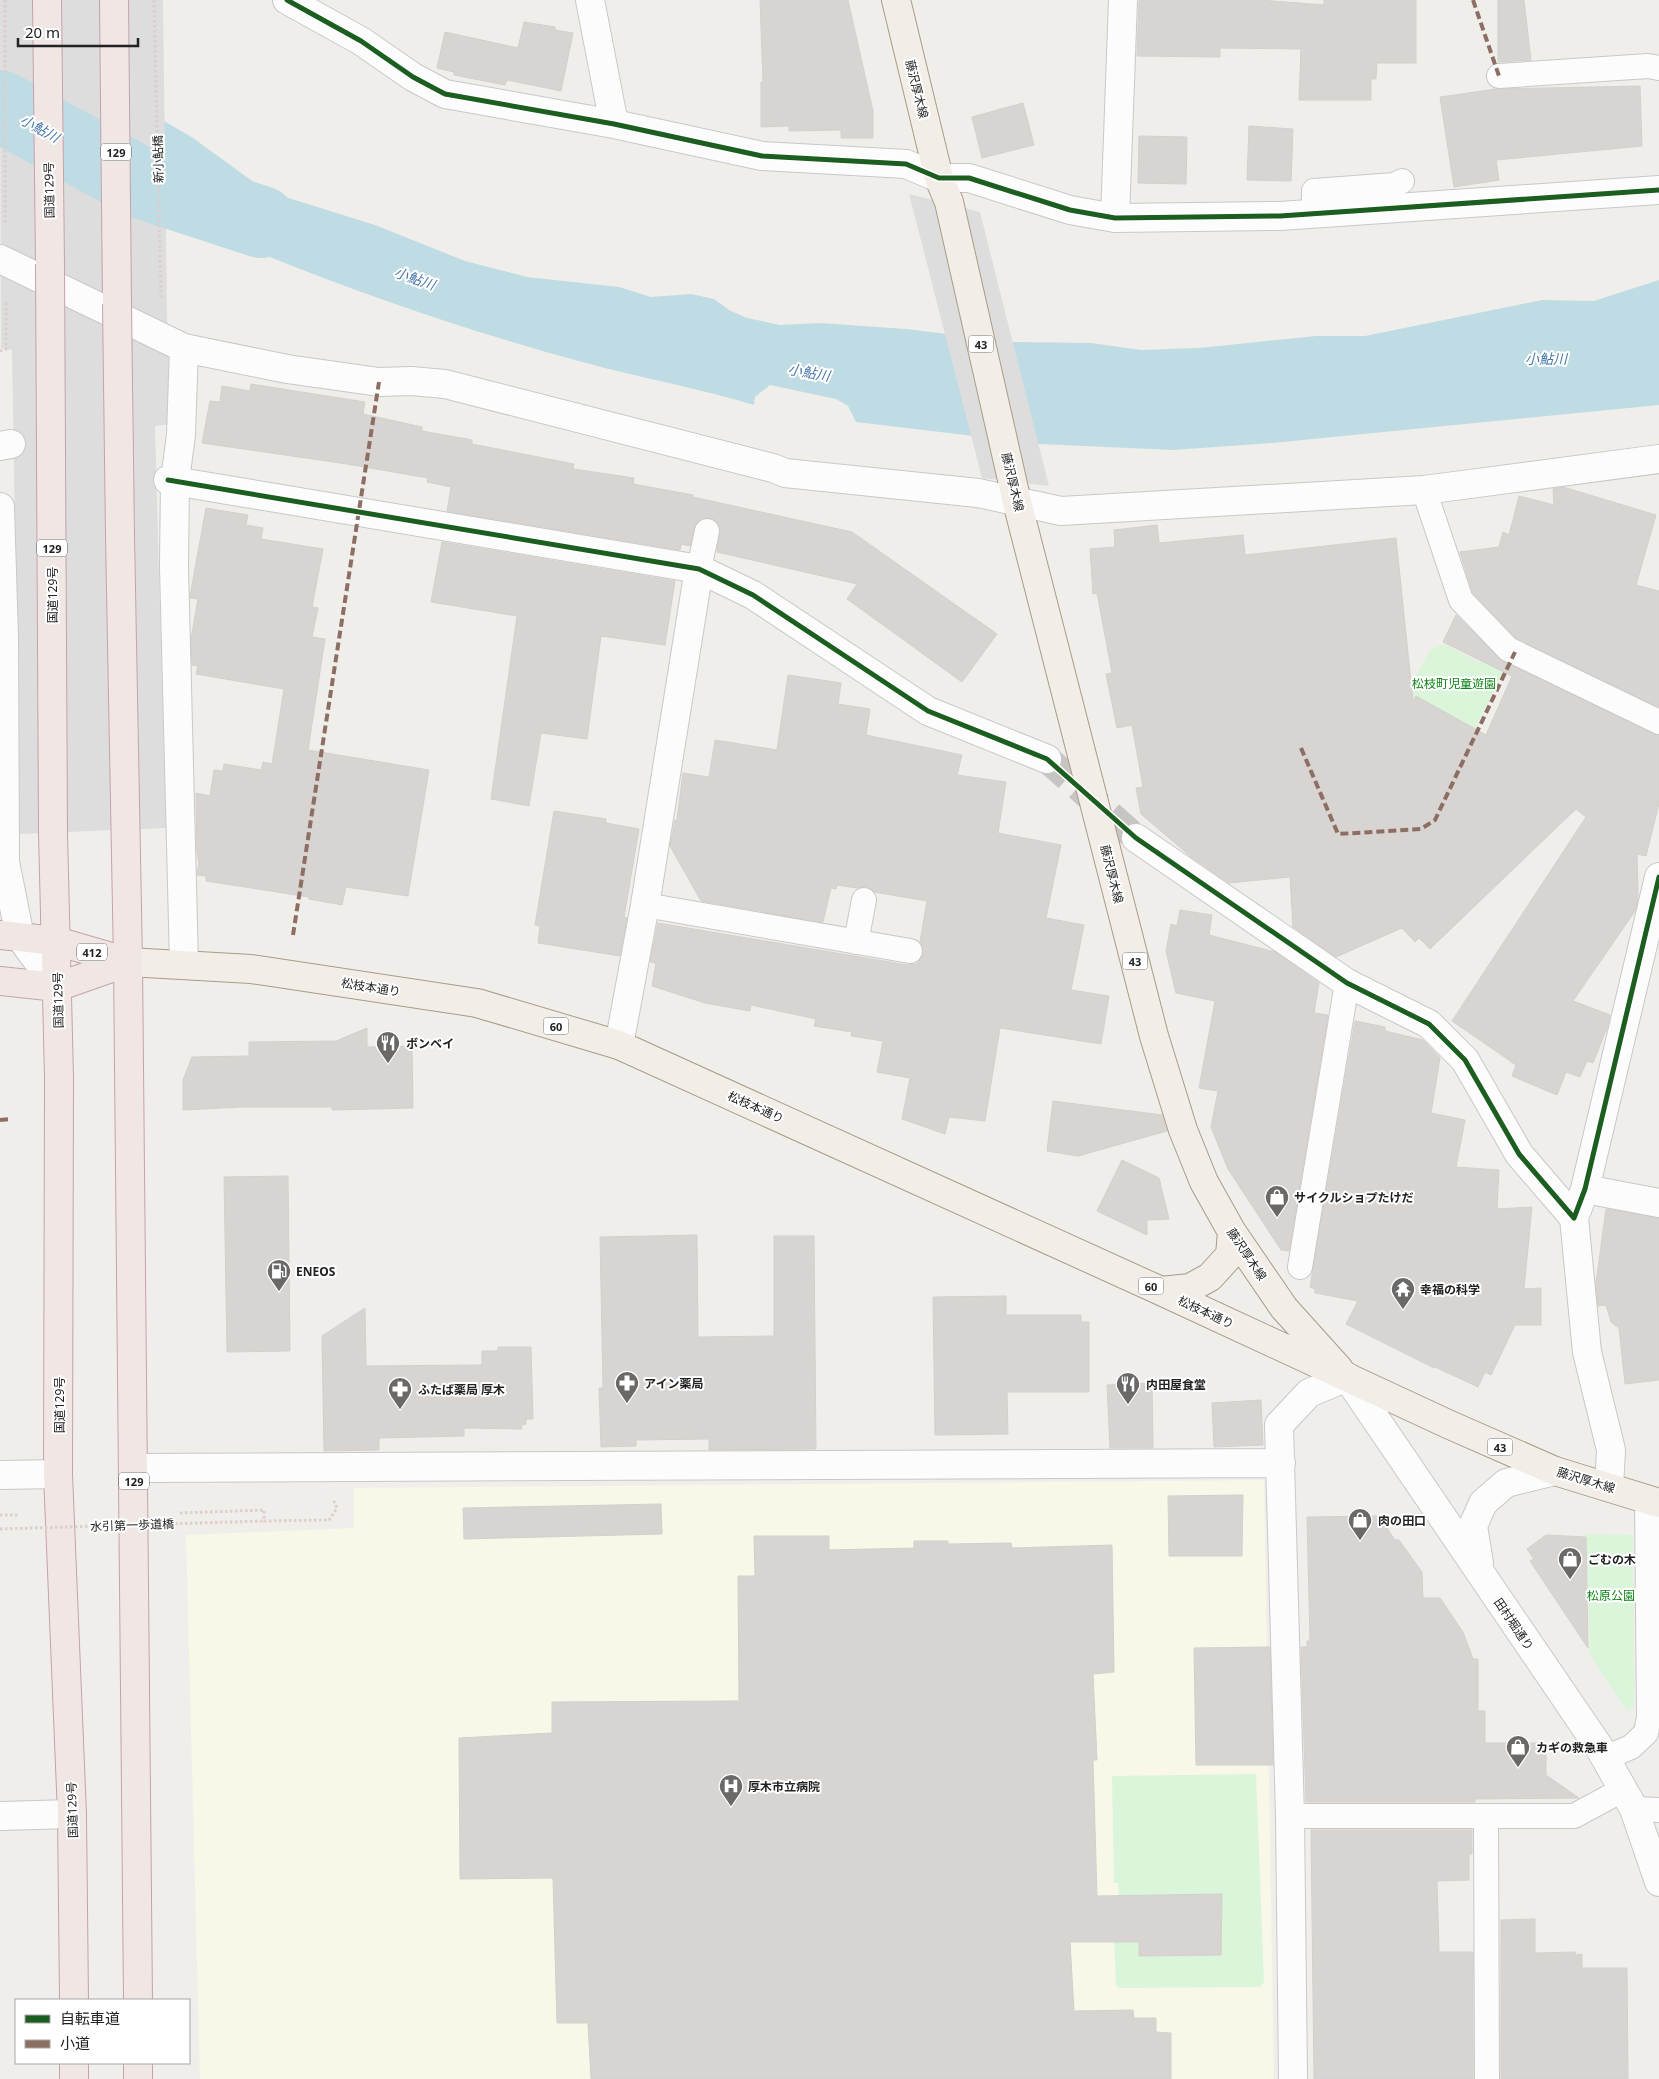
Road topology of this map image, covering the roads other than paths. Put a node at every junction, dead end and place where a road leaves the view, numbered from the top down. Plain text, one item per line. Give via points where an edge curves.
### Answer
1 (47, 0) edge
2 (114, 0) edge
3 (287, 0) edge
4 (590, 0) edge
5 (896, 0) edge
6 (1123, 0) edge
7 (1659, 68) edge
8 (1500, 76) dead end
9 (614, 124) junction
10 (1402, 181) dead end
11 (944, 190) junction
12 (1659, 190) edge
13 (1314, 214) junction
14 (1116, 218) junction
15 (0, 259) edge
16 (184, 348) junction
17 (1657, 461) edge
18 (172, 480) junction
19 (1424, 490) junction
20 (1016, 494) junction
21 (0, 507) edge
22 (707, 531) dead end
23 (699, 569) junction
24 (2, 636) edge
25 (1659, 722) edge
26 (1046, 759) tunnel mouth
27 (1136, 838) tunnel mouth
28 (1659, 877) edge
29 (864, 900) dead end
30 (645, 905) junction
31 (10, 936) edge
32 (56, 941) junction
33 (856, 942) junction
34 (910, 951) dead end
35 (128, 962) junction
36 (184, 964) junction
37 (0, 981) edge
38 (1347, 983) junction
39 (57, 987) junction
40 (618, 1045) junction
41 (1585, 1189) junction
42 (1659, 1203) edge
43 (1574, 1218) junction
44 (1232, 1232) junction
45 (1300, 1267) dead end
46 (1161, 1291) junction
47 (1347, 1377) junction
48 (1281, 1463) junction
49 (134, 1468) junction
50 (1555, 1471) junction
51 (58, 1474) junction
52 (0, 1475) edge
53 (1609, 1487) junction
54 (1653, 1501) edge
55 (1480, 1570) junction
56 (1605, 1758) junction
57 (1639, 1803) edge
58 (72, 1814) junction
59 (0, 1816) edge
60 (1290, 1816) junction
61 (1486, 1816) junction
62 (1659, 1882) edge
63 (74, 1999) edge
64 (138, 1999) edge
65 (74, 2064) edge
66 (138, 2064) edge
67 (74, 2079) edge
68 (138, 2079) edge
69 (1293, 2079) edge
70 (1487, 2079) edge

1 - 32 highway, 国道129号 / 129, bridge
2 - 35 highway, 129, bridge
3 - 9 street via 361,41 413,77 445,94
4 - 9 street
5 - 11 main road, 藤沢厚木線 / 43
6 - 14 street
7 - 8 lane via 1648,66
9 - 11 street via 762,156 906,164
10 - 13 lane via 1395,185 1314,191
11 - 14 street via 969,178 1070,210
11 - 20 main road, 藤沢厚木線 / 43
12 - 13 street
13 - 14 street
15 - 16 street
16 - 18 street via 181,435
16 - 20 street via 361,380 445,384 785,473
17 - 19 street
18 - 23 street
18 - 36 street
19 - 20 street via 1061,511
19 - 25 lane via 1461,600 1508,649
20 - 44 main road, 藤沢厚木線 / 43 via 1154,1036 1183,1130 1204,1182
21 - 24 street
22 - 23 lane
23 - 26 street via 753,595 928,711
23 - 30 street
24 - 31 street via 5,862
27 - 38 street
28 - 41 street
29 - 33 lane
30 - 33 lane
30 - 40 street
31 - 32 highway, 412
31 - 39 street
32 - 35 highway, 412
32 - 39 highway, 国道129号 / 129
33 - 34 lane
35 - 36 main road, 松枝本通り / 60
35 - 39 highway, 412
35 - 49 highway, 129
36 - 40 main road, 松枝本通り / 60 via 282,973 477,1003
37 - 39 highway, 412
38 - 43 street via 1429,1024 1465,1060 1519,1154
38 - 45 lane
39 - 51 highway, 国道129号 / 129
40 - 46 main road, 松枝本通り / 60
41 - 42 street
41 - 43 street
43 - 53 street via 1587,1352 1612,1450
44 - 46 main road via 1230,1255 1210,1277 1190,1288
44 - 47 main road, 藤沢厚木線 / 43 via 1284,1308
46 - 47 main road, 松枝本通り / 60
47 - 48 street via 1309,1393 1279,1425
47 - 50 main road, 藤沢厚木線 / 43
47 - 55 street, 田村堀通り
48 - 49 street
48 - 60 street
49 - 64 highway, 129
50 - 53 main road, 藤沢厚木線 / 43
50 - 55 street via 1506,1483 1483,1503 1473,1526
51 - 52 street
51 - 58 highway, 国道129号 / 129
53 - 54 main road, 藤沢厚木線 / 43
54 - 56 lane via 1646,1733 1631,1747
55 - 56 street, 田村堀通り
56 - 57 street, 田村堀通り
57 - 61 lane via 1574,1816
57 - 62 street, 田村堀通り
58 - 59 street
58 - 63 highway, 国道129号 / 129
60 - 61 lane
60 - 69 street
61 - 70 lane
65 - 67 highway
66 - 68 highway

